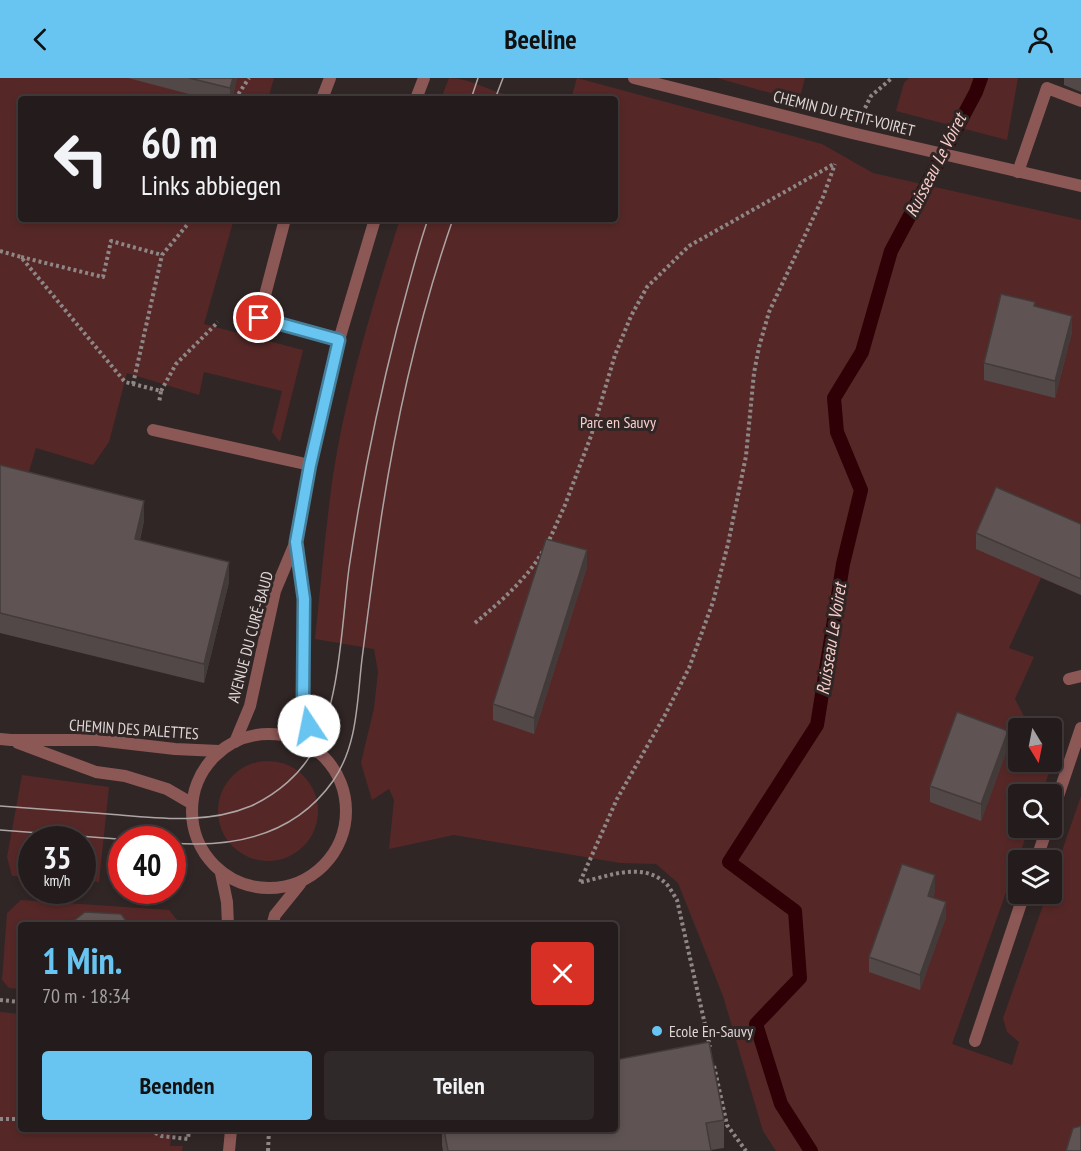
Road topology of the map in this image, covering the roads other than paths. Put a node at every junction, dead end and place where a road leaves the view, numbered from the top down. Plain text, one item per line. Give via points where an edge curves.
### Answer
1 (330, 78) edge
2 (424, 78) edge
3 (634, 78) edge
4 (323, 96) edge
5 (417, 96) edge
6 (1081, 100) edge
7 (1017, 172) junction
8 (1081, 186) edge
9 (284, 222) edge
10 (374, 222) edge
11 (339, 340) junction
12 (153, 430) road end
13 (310, 465) junction
14 (296, 542) junction
15 (1081, 728) edge
16 (6, 740) edge
17 (235, 741) junction
18 (314, 749) junction
19 (219, 751) junction
20 (1062, 784) edge
21 (191, 803) junction
22 (221, 873) junction
23 (300, 884) junction
24 (1021, 904) edge
25 (228, 922) edge
26 (273, 922) edge
27 (975, 1041) dead end
28 (231, 1132) edge
29 (229, 1151) edge

1 - 4 street
2 - 5 street
3 - 7 street, CHEMIN DU PETIT-VOIRET
6 - 7 street via 1047,88
7 - 8 street, CHEMIN DU PETIT-VOIRET
9 - 11 street via 259,318
10 - 11 street, AVENUE DU CURÉ-BAUD
11 - 13 street, AVENUE DU CURÉ-BAUD
12 - 13 street
13 - 14 street, AVENUE DU CURÉ-BAUD
14 - 17 street, AVENUE DU CURÉ-BAUD via 275,591 250,706
14 - 18 street, AVENUE DU CURÉ-BAUD via 304,599 303,703
15 - 20 street
16 - 19 street, CHEMIN DES PALETTES via 97,740
16 - 21 street, CHEMIN DES PALETTES via 96,772 167,789
17 - 18 street via 268,733 284,735
17 - 19 street
18 - 23 street via 337,775 345,801 344,826 339,846 329,862
19 - 21 street via 205,765
21 - 22 street via 193,830 201,850
22 - 23 street via 261,888
22 - 25 street
23 - 26 street
24 - 27 street
28 - 29 street

